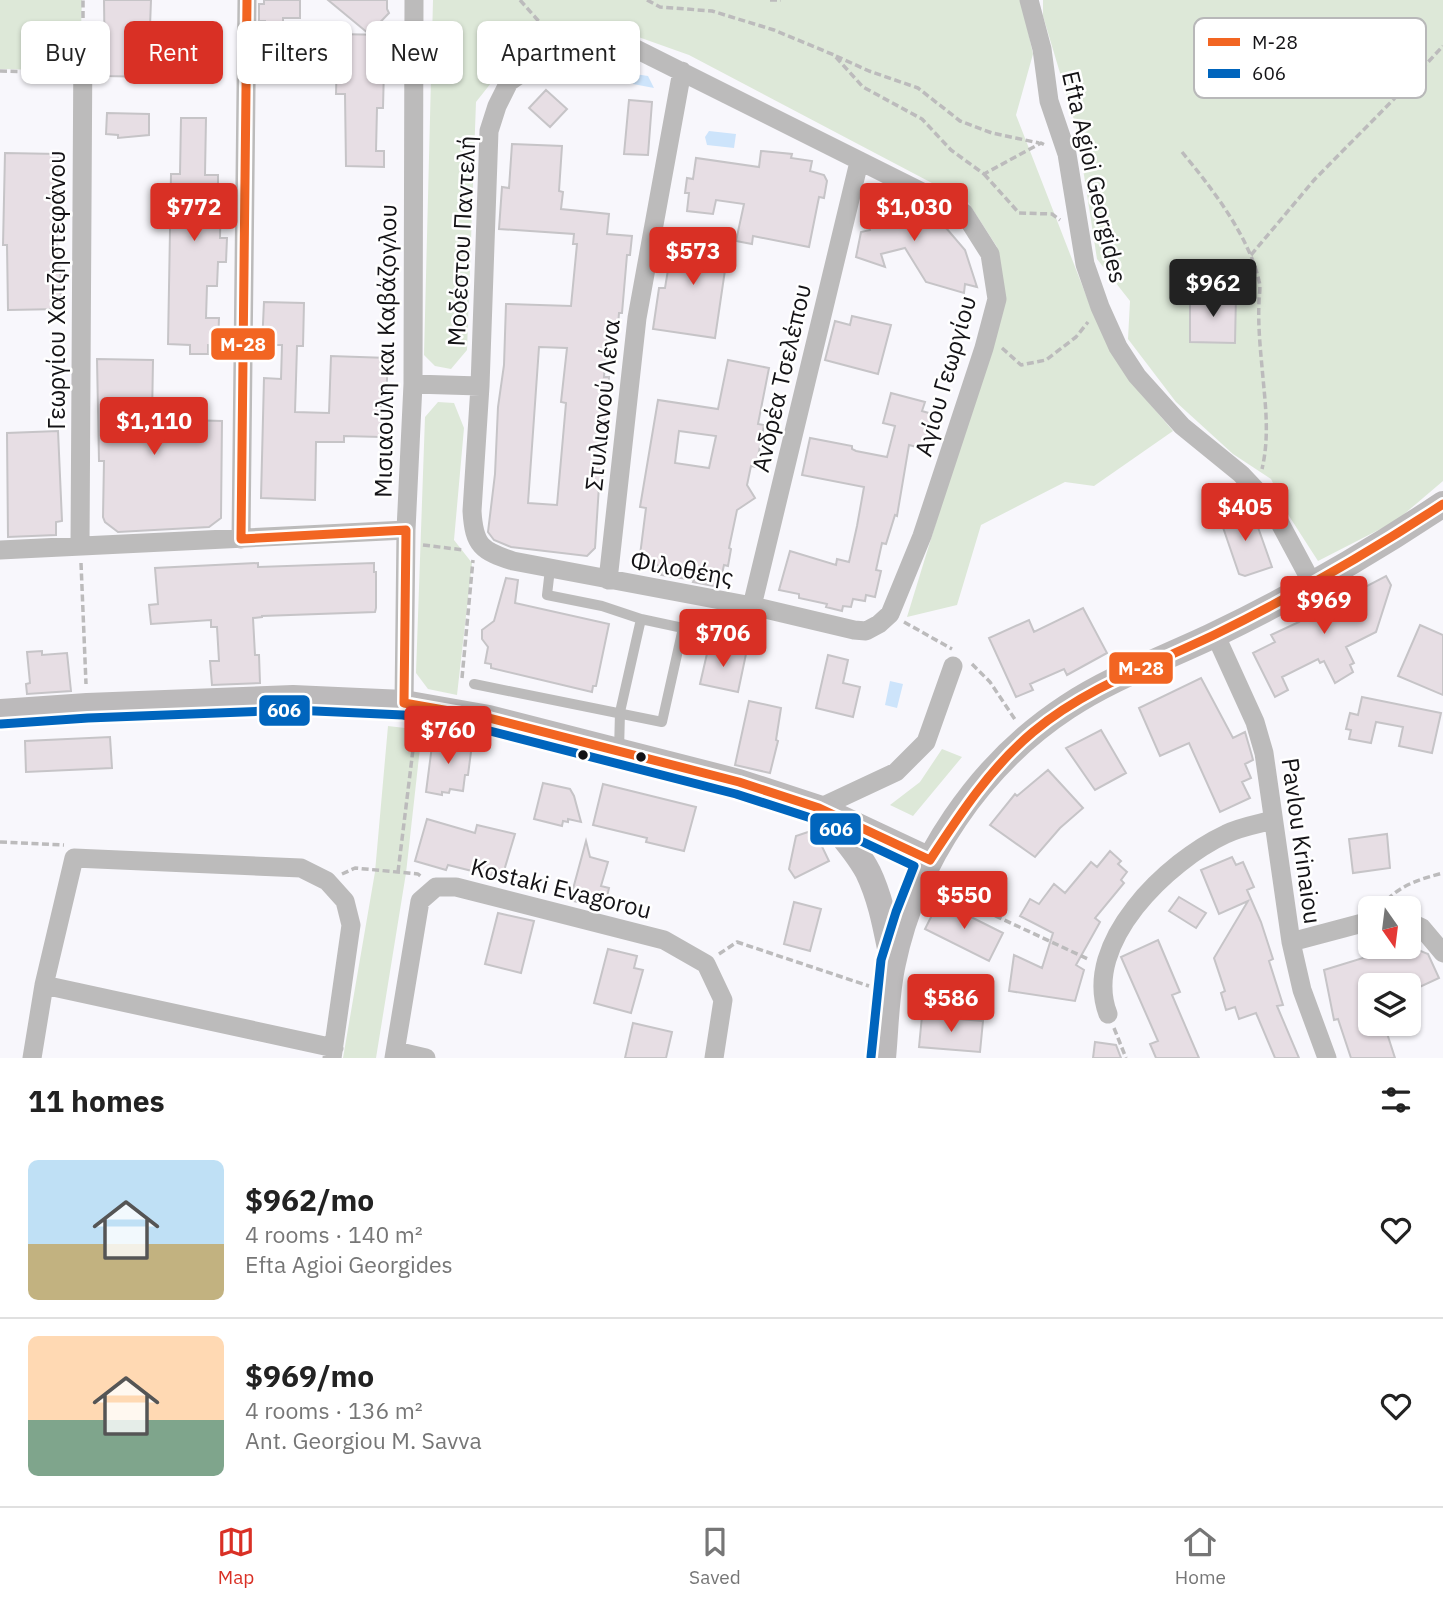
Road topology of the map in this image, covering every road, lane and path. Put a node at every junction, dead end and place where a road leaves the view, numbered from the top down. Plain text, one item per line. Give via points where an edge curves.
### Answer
1 (247, 0) edge
2 (414, 0) edge
3 (520, 0) edge
4 (647, 0) edge
5 (770, 0) edge
6 (781, 0) edge
7 (1029, 0) edge
8 (539, 21) edge
9 (1443, 46) edge
10 (640, 51) edge
11 (834, 55) junction
12 (1426, 64) edge
13 (0, 71) edge
14 (682, 71) junction
15 (21, 72) edge
16 (83, 84) edge
17 (508, 84) edge
18 (1393, 98) edge
19 (1041, 143) junction
20 (1182, 152) dead end
21 (1067, 154) junction
22 (859, 162) junction
23 (984, 174) junction
24 (1080, 235) junction
25 (1251, 255) junction
26 (1100, 307) junction
27 (998, 345) dead end
28 (412, 384) junction
29 (480, 386) junction
30 (1257, 491) junction
31 (1443, 504) edge
32 (473, 531) joint
33 (406, 536) junction
34 (241, 539) junction
35 (80, 547) junction
36 (0, 550) edge
37 (550, 569) junction
38 (608, 580) junction
39 (1312, 583) junction
40 (752, 606) junction
41 (890, 614) joint
42 (641, 619) junction
43 (1215, 635) junction
44 (953, 666) dead end
45 (474, 684) dead end
46 (411, 704) junction
47 (87, 706) junction
48 (0, 712) edge
49 (459, 712) junction
50 (620, 712) junction
51 (619, 751) junction
52 (819, 808) junction
53 (1273, 820) junction
54 (0, 842) edge
55 (74, 858) junction
56 (925, 870) junction
57 (398, 872) junction
58 (1443, 873) edge
59 (327, 881) junction
60 (436, 887) junction
61 (1391, 896) edge
62 (1358, 924) edge
63 (1421, 928) edge
64 (1291, 942) junction
65 (1443, 953) edge
66 (893, 962) junction
67 (706, 964) junction
68 (1104, 966) junction
69 (44, 985) junction
70 (888, 992) junction
71 (1108, 1014) joint
72 (333, 1053) edge
73 (395, 1055) edge
74 (32, 1058) edge
75 (426, 1058) edge
76 (714, 1058) edge
77 (883, 1058) edge
78 (1126, 1058) edge
79 (1327, 1058) edge

1 - 34 street
2 - 28 street, Μισιαούλη και Καβάζογλου
3 - 8 path
4 - 11 path via 660,7 724,15
5 - 6 path
7 - 21 street, Efta Agioi Georgides via 1049,101
9 - 12 path
10 - 14 street, Μοδέστου Παντελή
11 - 19 path via 918,88 960,121
11 - 23 path via 863,87 922,119 951,150
13 - 15 path
14 - 22 street, Αγίου Γεωργίου
14 - 38 street, Στυλιανού Λένα via 637,318
16 - 35 street, Γεωργίου Χατζηστεφάνου
17 - 29 street, Μοδέστου Παντελή via 489,131
18 - 25 path
19 - 21 path
19 - 23 path
20 - 25 path
21 - 24 street, Efta Agioi Georgides
22 - 40 street, Ανδρέα Τσελέπου
22 - 41 street, Αγίου Γεωργίου via 964,213 989,254 997,299 922,536
23 - 24 path via 1019,213 1052,214
24 - 26 street, Efta Agioi Georgides
25 - 30 path via 1260,284 1268,429
26 - 27 path via 1076,337 1046,360 1021,365
26 - 30 street, Efta Agioi Georgides via 1137,376 1182,426
28 - 29 street
28 - 33 street, Μισιαούλη και Καβάζογλου
29 - 32 street, Μοδέστου Παντελή
30 - 39 street, Efta Agioi Georgides via 1274,512
31 - 39 main road
32 - 37 street, Φιλοθέης via 488,552
33 - 34 street
33 - 46 street, Μισιαούλη και Καβάζογλου
33 - 49 path via 473,551
34 - 35 street
35 - 36 street
35 - 47 path
37 - 38 street, Φιλοθέης
37 - 42 lane via 547,595
38 - 40 street, Φιλοθέης
39 - 43 main road
40 - 41 street, Φιλοθέης via 866,631
42 - 50 lane
42 - 50 lane via 683,628 662,722
43 - 53 street, Pavlou Krinaiou via 1255,722
43 - 56 main road via 1114,680 1036,730 967,801
44 - 52 street via 926,742 896,772
45 - 50 lane
46 - 47 main road via 293,698
46 - 49 main road
46 - 57 path
47 - 48 main road
49 - 51 main road
50 - 51 lane
51 - 52 main road
52 - 56 main road
52 - 66 main road via 850,843 868,873
53 - 64 street, Pavlou Krinaiou
53 - 68 street via 1228,833 1163,877 1119,931
54 - 55 path via 63,844
55 - 59 street via 302,868
55 - 69 street
56 - 66 main road
56 - 68 path
57 - 59 path via 355,868
57 - 60 path via 418,874
58 - 61 path via 1417,880
59 - 72 street via 345,901 351,925
60 - 67 street, Kostaki Evagorou via 456,887 664,940
60 - 73 street, Kostaki Evagorou via 420,901
62 - 64 street
63 - 65 street
64 - 79 street, Pavlou Krinaiou via 1302,990
66 - 70 main road
67 - 70 path via 737,942
67 - 76 street via 723,1000
68 - 71 street via 1102,998
69 - 72 street
69 - 74 street
70 - 77 main road
71 - 78 path
73 - 75 street

